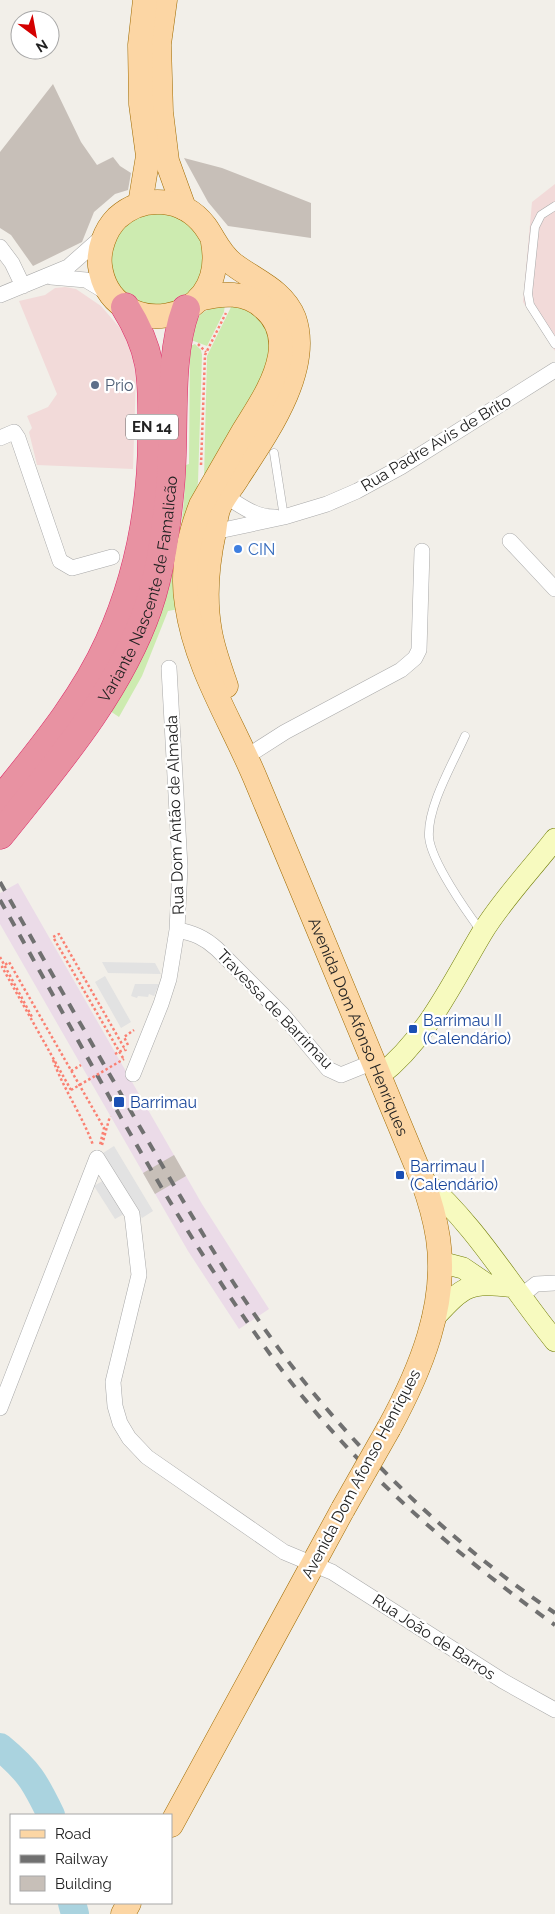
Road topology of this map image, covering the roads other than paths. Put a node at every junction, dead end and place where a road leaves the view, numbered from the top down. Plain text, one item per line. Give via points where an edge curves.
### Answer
1 (145, 0) edge
2 (165, 0) edge
3 (140, 204) junction
4 (555, 206) edge
5 (184, 208) junction
6 (106, 233) junction
7 (213, 242) junction
8 (0, 247) edge
9 (44, 277) junction
10 (22, 286) junction
11 (0, 296) edge
12 (119, 302) junction
13 (193, 304) junction
14 (555, 344) edge
15 (555, 370) edge
16 (7, 435) edge
17 (274, 453) dead end
18 (215, 503) junction
19 (284, 517) junction
20 (214, 532) junction
21 (510, 541) dead end
22 (422, 551) dead end
23 (112, 557) dead end
24 (555, 589) edge
25 (169, 668) dead end
26 (85, 706) junction
27 (466, 736) dead end
28 (243, 749) junction
29 (0, 801) edge
30 (0, 834) edge
31 (555, 839) edge
32 (178, 930) junction
33 (482, 933) junction
34 (131, 1067) road end
35 (376, 1069) junction
36 (422, 1179) junction
37 (438, 1237) junction
38 (482, 1243) junction
39 (440, 1262) junction
40 (555, 1282) edge
41 (485, 1283) junction
42 (517, 1291) junction
43 (432, 1320) junction
44 (555, 1341) edge
45 (0, 1408) edge
46 (314, 1562) junction
47 (555, 1710) edge
48 (172, 1823) edge

1 - 3 main road via 140,46 141,104 148,156
2 - 5 main road via 159,44 160,104 167,161
3 - 5 main road, Avenida Dom Afonso Henriques / EN 14 via 155,201
3 - 6 main road, Avenida Dom Afonso Henriques / EN 14 via 121,215
4 - 14 lane via 541,215 535,227 528,294 530,305
5 - 7 main road, Avenida Dom Afonso Henriques / EN 14 via 197,216
6 - 9 street via 68,267
6 - 12 main road, Avenida Dom Afonso Henriques / EN 14 via 100,266 104,282
7 - 13 main road, Avenida Dom Afonso Henriques / EN 14 via 214,272 208,286
7 - 18 main road, Avenida Dom Afonso Henriques via 232,263 267,285 283,300 293,317 299,340 295,373 288,391
8 - 10 street via 12,262
9 - 10 street
9 - 12 street via 86,280
10 - 11 street
12 - 13 main road, Avenida Dom Afonso Henriques via 149,316 174,314
12 - 26 highway, Variante Nascente de Famalicão / EN 14 via 142,336 149,360 152,403 150,501 126,600
13 - 18 main road, Avenida Dom Afonso Henriques via 224,294 246,296 268,311 277,324 281,342 280,357 269,388
13 - 26 highway, Variante Nascente de Famalicão / EN 14 via 176,343 171,478 161,554 148,608 125,660
15 - 19 street, Rua Padre Avis de Brito via 379,480 334,501
16 - 23 street via 18,438 60,561 72,568
17 - 19 lane
18 - 19 street, Rua Padre Avis de Brito via 263,517
18 - 20 main road, Avenida Dom Afonso Henriques
18 - 28 main road, Avenida Dom Afonso Henriques via 188,548 186,603 198,656
19 - 20 street, Rua Padre Avis de Brito
20 - 28 main road, Avenida Dom Afonso Henriques via 207,578 210,632
21 - 24 street
22 - 28 street via 420,640 415,658 401,670 286,732
25 - 32 street, Rua Dom Antão de Almada via 180,867
26 - 29 highway, Variante Nascente de Famalicão / EN 14
26 - 30 highway, Variante Nascente de Famalicão / EN 14
27 - 33 lane via 438,798 429,835 432,851
28 - 35 main road, Avenida Dom Afonso Henriques
31 - 33 main road
32 - 34 street, Rua Dom Antão de Almada via 164,996
32 - 35 street, Travessa de Barrimau via 200,936 218,949 283,1015 328,1069 341,1075
33 - 35 main road via 420,1034 394,1065
35 - 36 main road, Avenida Dom Afonso Henriques
36 - 37 main road, Avenida Dom Afonso Henriques
36 - 38 main road via 444,1197
37 - 38 main road via 457,1234
37 - 39 main road, Avenida Dom Afonso Henriques
38 - 42 main road
39 - 41 main road via 463,1268
39 - 43 main road, Avenida Dom Afonso Henriques via 440,1282
40 - 42 street
41 - 42 main road
41 - 43 main road via 469,1286 456,1295
42 - 44 main road
43 - 46 main road, Avenida Dom Afonso Henriques, bridge via 422,1358 408,1392
45 - 46 street, Rua João de Barros via 97,1158 132,1214 139,1275 113,1382 120,1423 147,1457 284,1552
46 - 47 street, Rua João de Barros
46 - 48 main road, Avenida Dom Afonso Henriques

